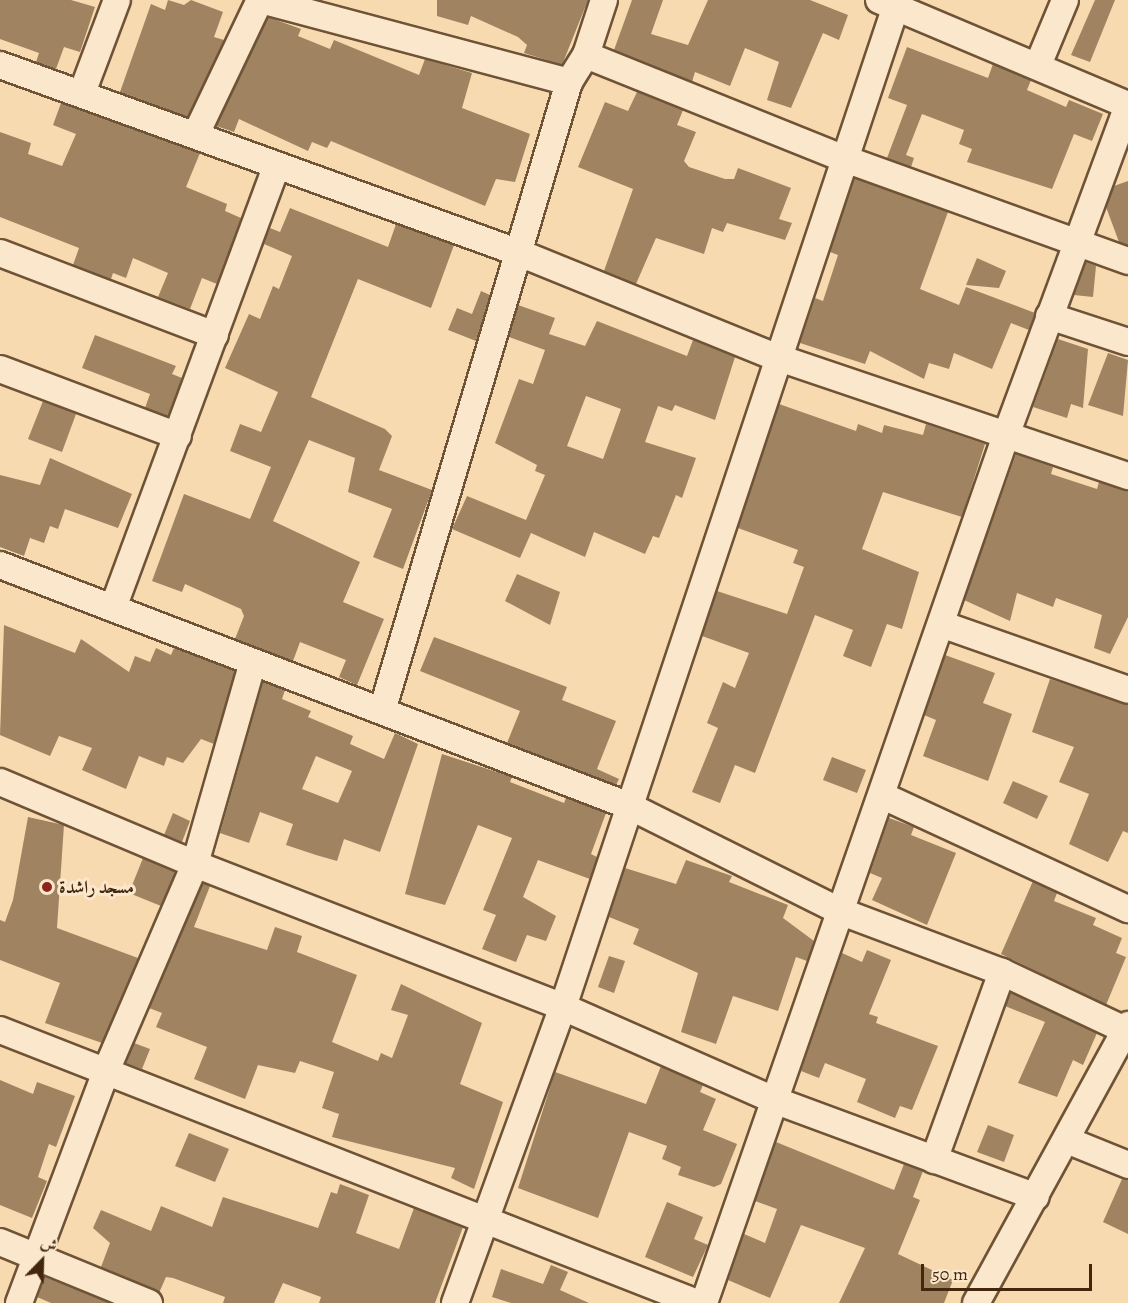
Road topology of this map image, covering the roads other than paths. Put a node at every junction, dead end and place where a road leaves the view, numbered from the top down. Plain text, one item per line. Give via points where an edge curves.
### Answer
1 (117, 0) edge
2 (260, 0) edge
3 (604, 0) edge
4 (1065, 0) edge
5 (887, 3) edge
6 (586, 55) junction
7 (0, 65) edge
8 (1038, 65) junction
9 (569, 82) junction
10 (82, 93) junction
11 (1128, 105) edge
12 (196, 134) junction
13 (842, 158) junction
14 (277, 165) junction
15 (1077, 243) junction
16 (517, 252) junction
17 (0, 253) edge
18 (1128, 261) edge
19 (1049, 316) junction
20 (215, 335) junction
21 (1128, 342) edge
22 (776, 357) junction
23 (0, 369) edge
24 (178, 436) junction
25 (1005, 438) junction
26 (1128, 476) edge
27 (0, 565) edge
28 (113, 609) junction
29 (940, 624) junction
30 (253, 662) junction
31 (1128, 690) edge
32 (382, 711) junction
33 (0, 782) edge
34 (883, 796) junction
35 (627, 805) junction
36 (195, 864) junction
37 (1128, 909) edge
38 (842, 912) junction
39 (1002, 972) junction
40 (562, 1007) junction
41 (1127, 1027) edge
42 (0, 1030) edge
43 (106, 1071) junction
44 (774, 1101) junction
45 (1069, 1141) junction
46 (934, 1160) junction
47 (1128, 1165) edge
48 (1036, 1197) junction
49 (483, 1220) junction
50 (0, 1242) edge
51 (37, 1257) junction
52 (20, 1303) edge
53 (149, 1303) edge
54 (455, 1303) edge
55 (697, 1303) edge
56 (704, 1303) edge
57 (976, 1303) edge

1 - 10 street
2 - 9 street
2 - 12 street
3 - 6 street
4 - 8 street
5 - 8 street
5 - 13 street
6 - 9 street
6 - 13 street
7 - 10 street
8 - 11 street
9 - 16 street
10 - 12 street
11 - 15 street
12 - 14 street
13 - 15 street
13 - 22 street
14 - 16 street
14 - 20 street
15 - 18 street
15 - 19 street
16 - 22 street
16 - 32 street
17 - 20 street
19 - 21 street
19 - 25 street
20 - 24 street
22 - 25 street
22 - 35 street
23 - 24 street
24 - 28 street
25 - 26 street
25 - 29 street
27 - 28 street
28 - 30 street
29 - 31 street
29 - 34 street
30 - 32 street
30 - 36 street
32 - 35 street
33 - 36 street
34 - 37 street
34 - 38 street
35 - 38 street
35 - 40 street
36 - 40 street
36 - 43 street
38 - 39 street
38 - 44 street
39 - 41 street
39 - 46 street
40 - 44 street
40 - 49 street
41 - 45 street
42 - 43 street
43 - 49 street
43 - 51 street
44 - 46 street
44 - 56 street
45 - 47 street
45 - 48 street
46 - 48 street
48 - 57 street
49 - 54 street
49 - 55 street
50 - 51 street
51 - 52 street
51 - 53 street

